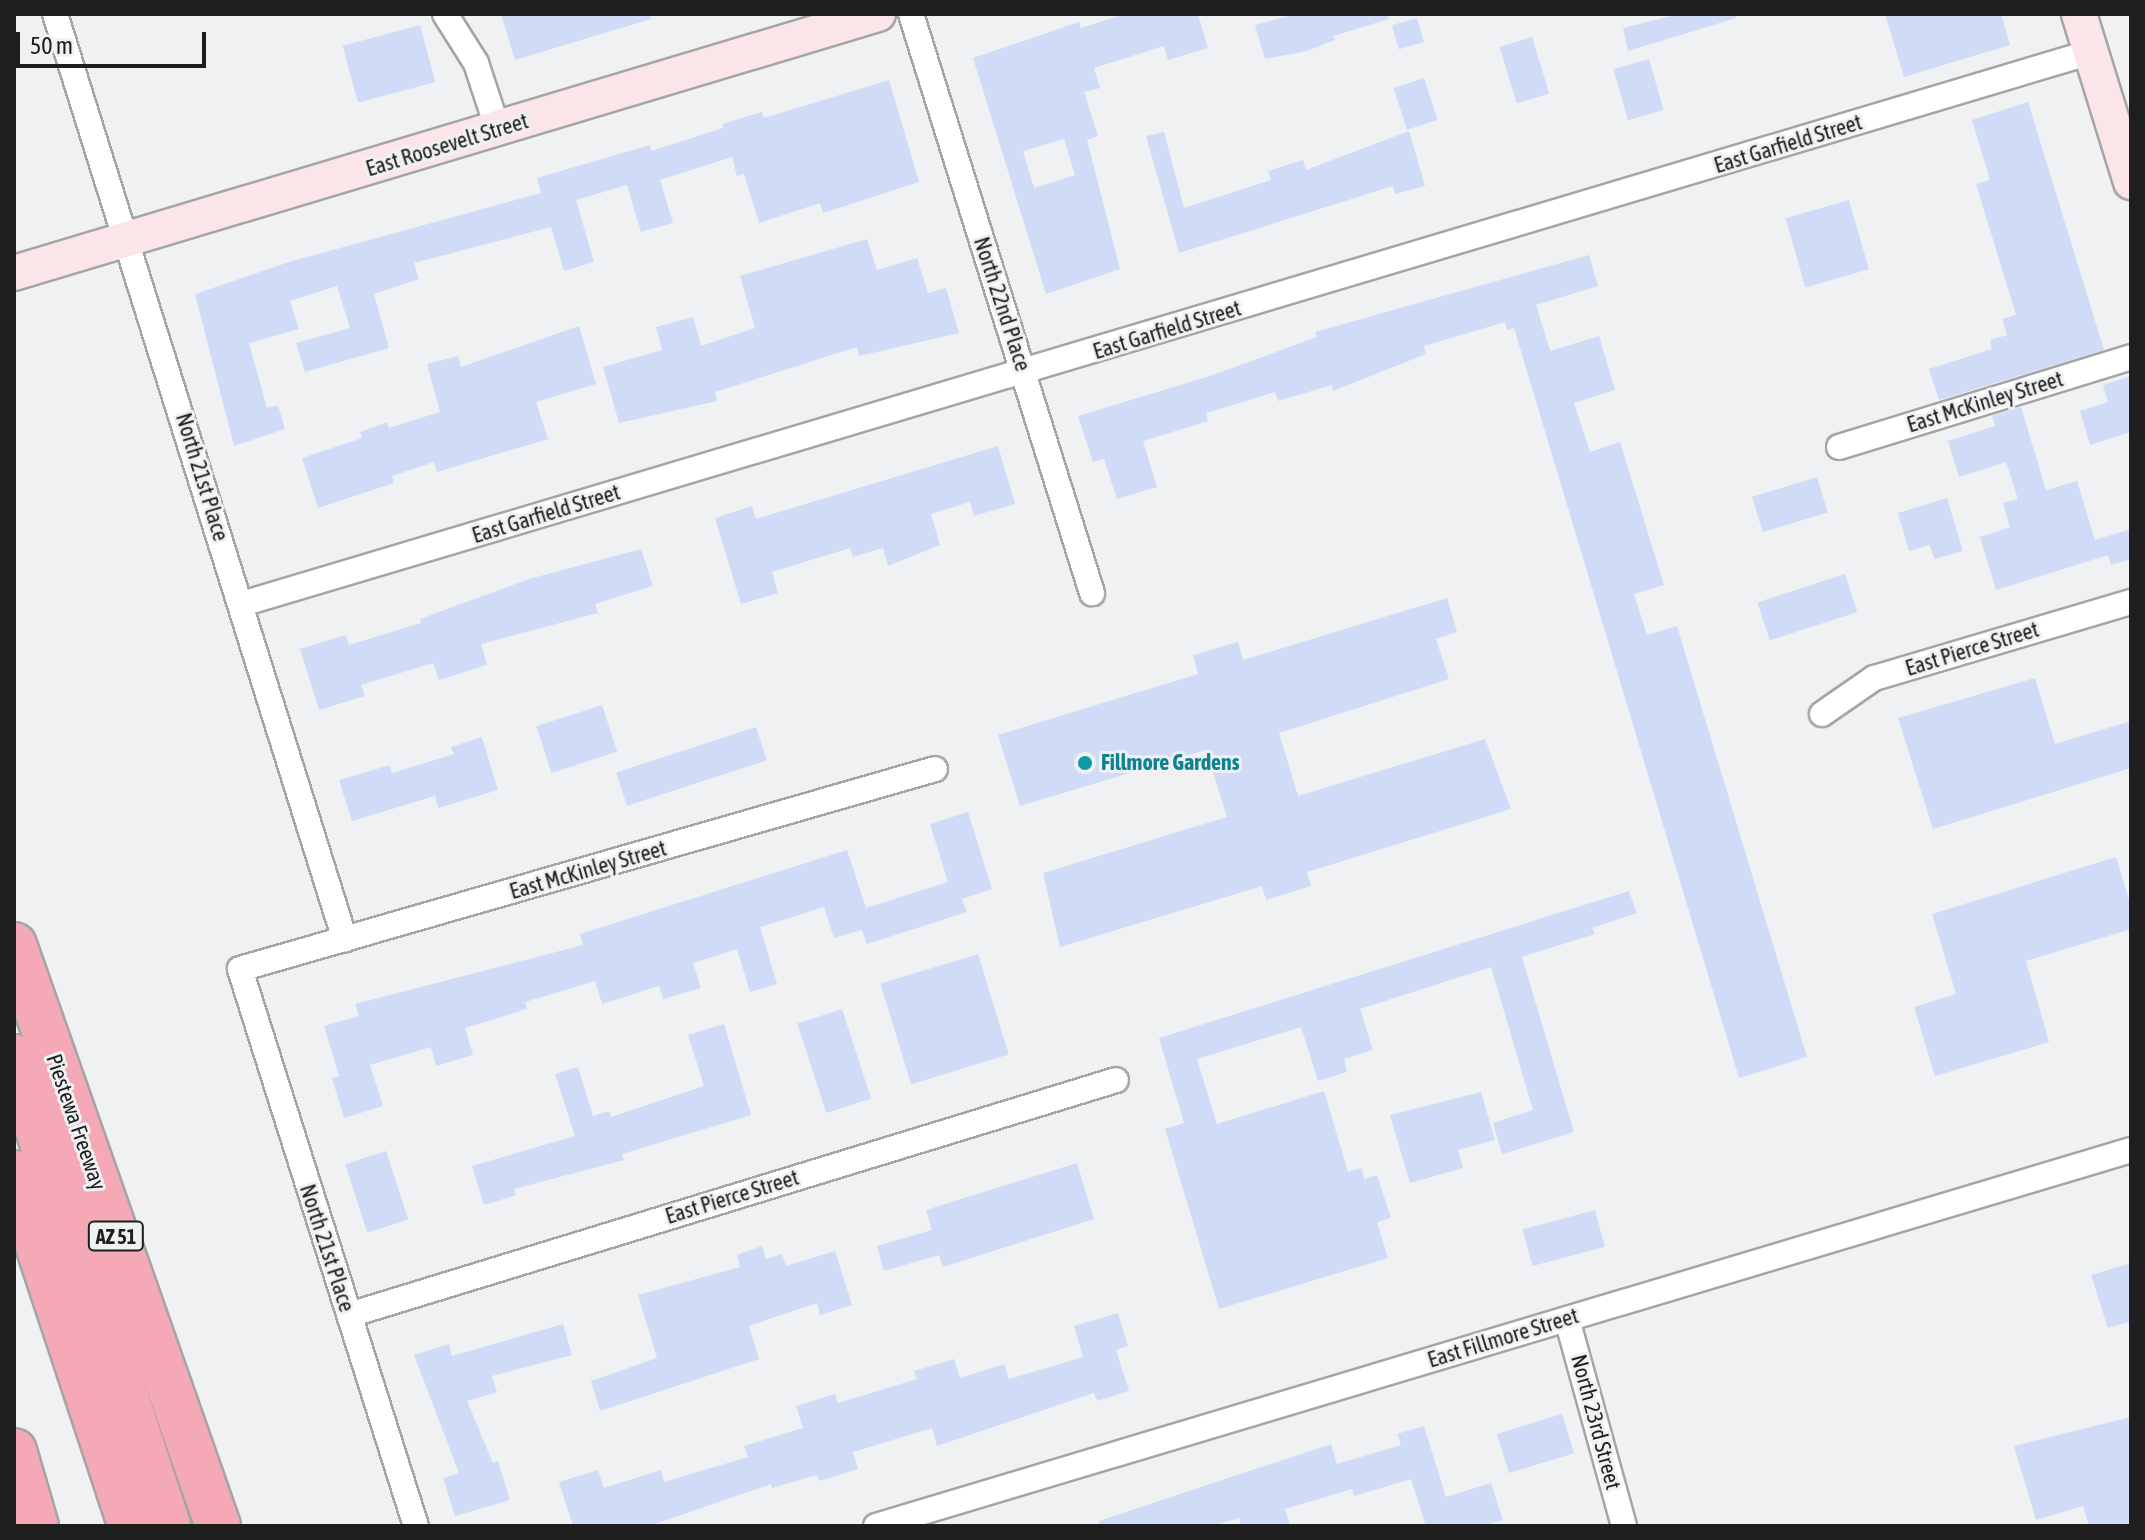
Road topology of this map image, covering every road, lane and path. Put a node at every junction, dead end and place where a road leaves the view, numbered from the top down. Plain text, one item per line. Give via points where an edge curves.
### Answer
1 (55, 14) edge
2 (445, 14) edge
3 (878, 14) edge
4 (911, 14) edge
5 (2079, 14) edge
6 (2091, 52) junction
7 (498, 130) junction
8 (2131, 182) edge
9 (128, 239) junction
10 (14, 273) edge
11 (2131, 357) edge
12 (1024, 372) junction
13 (1839, 447) dead end
14 (1092, 593) dead end
15 (2131, 602) edge
16 (242, 604) junction
17 (1822, 714) dead end
18 (935, 769) dead end
19 (345, 940) junction
20 (14, 945) edge
21 (240, 969) joint
22 (14, 1057) edge
23 (1116, 1080) dead end
24 (2131, 1150) edge
25 (14, 1173) edge
26 (349, 1315) junction
27 (1567, 1319) junction
28 (14, 1451) edge
29 (36, 1526) edge
30 (131, 1526) edge
31 (168, 1526) edge
32 (218, 1526) edge
33 (416, 1526) edge
34 (876, 1526) edge
35 (1624, 1526) edge

1 - 9 street, North 21st Place
2 - 7 street via 476,63
3 - 7 street, East Roosevelt Street
4 - 12 street, North 22nd Place
5 - 6 street
6 - 8 street
6 - 12 street, East Garfield Street
7 - 9 street, East Roosevelt Street
9 - 10 street, East Roosevelt Street
9 - 16 street, North 21st Place
11 - 13 street, East McKinley Street
12 - 14 street, North 22nd Place
12 - 16 street, East Garfield Street
15 - 17 street, East Pierce Street via 1874,678
16 - 19 street, North 21st Place
18 - 19 street, East McKinley Street
19 - 21 street, East McKinley Street
20 - 32 highway, Piestewa Freeway / AZ 51
21 - 26 street, North 21st Place
22 - 31 highway
23 - 26 street, East Pierce Street
24 - 27 street, East Fillmore Street
25 - 30 highway
26 - 33 street, North 21st Place
27 - 34 street, East Fillmore Street
27 - 35 street, North 23rd Street
28 - 29 highway

